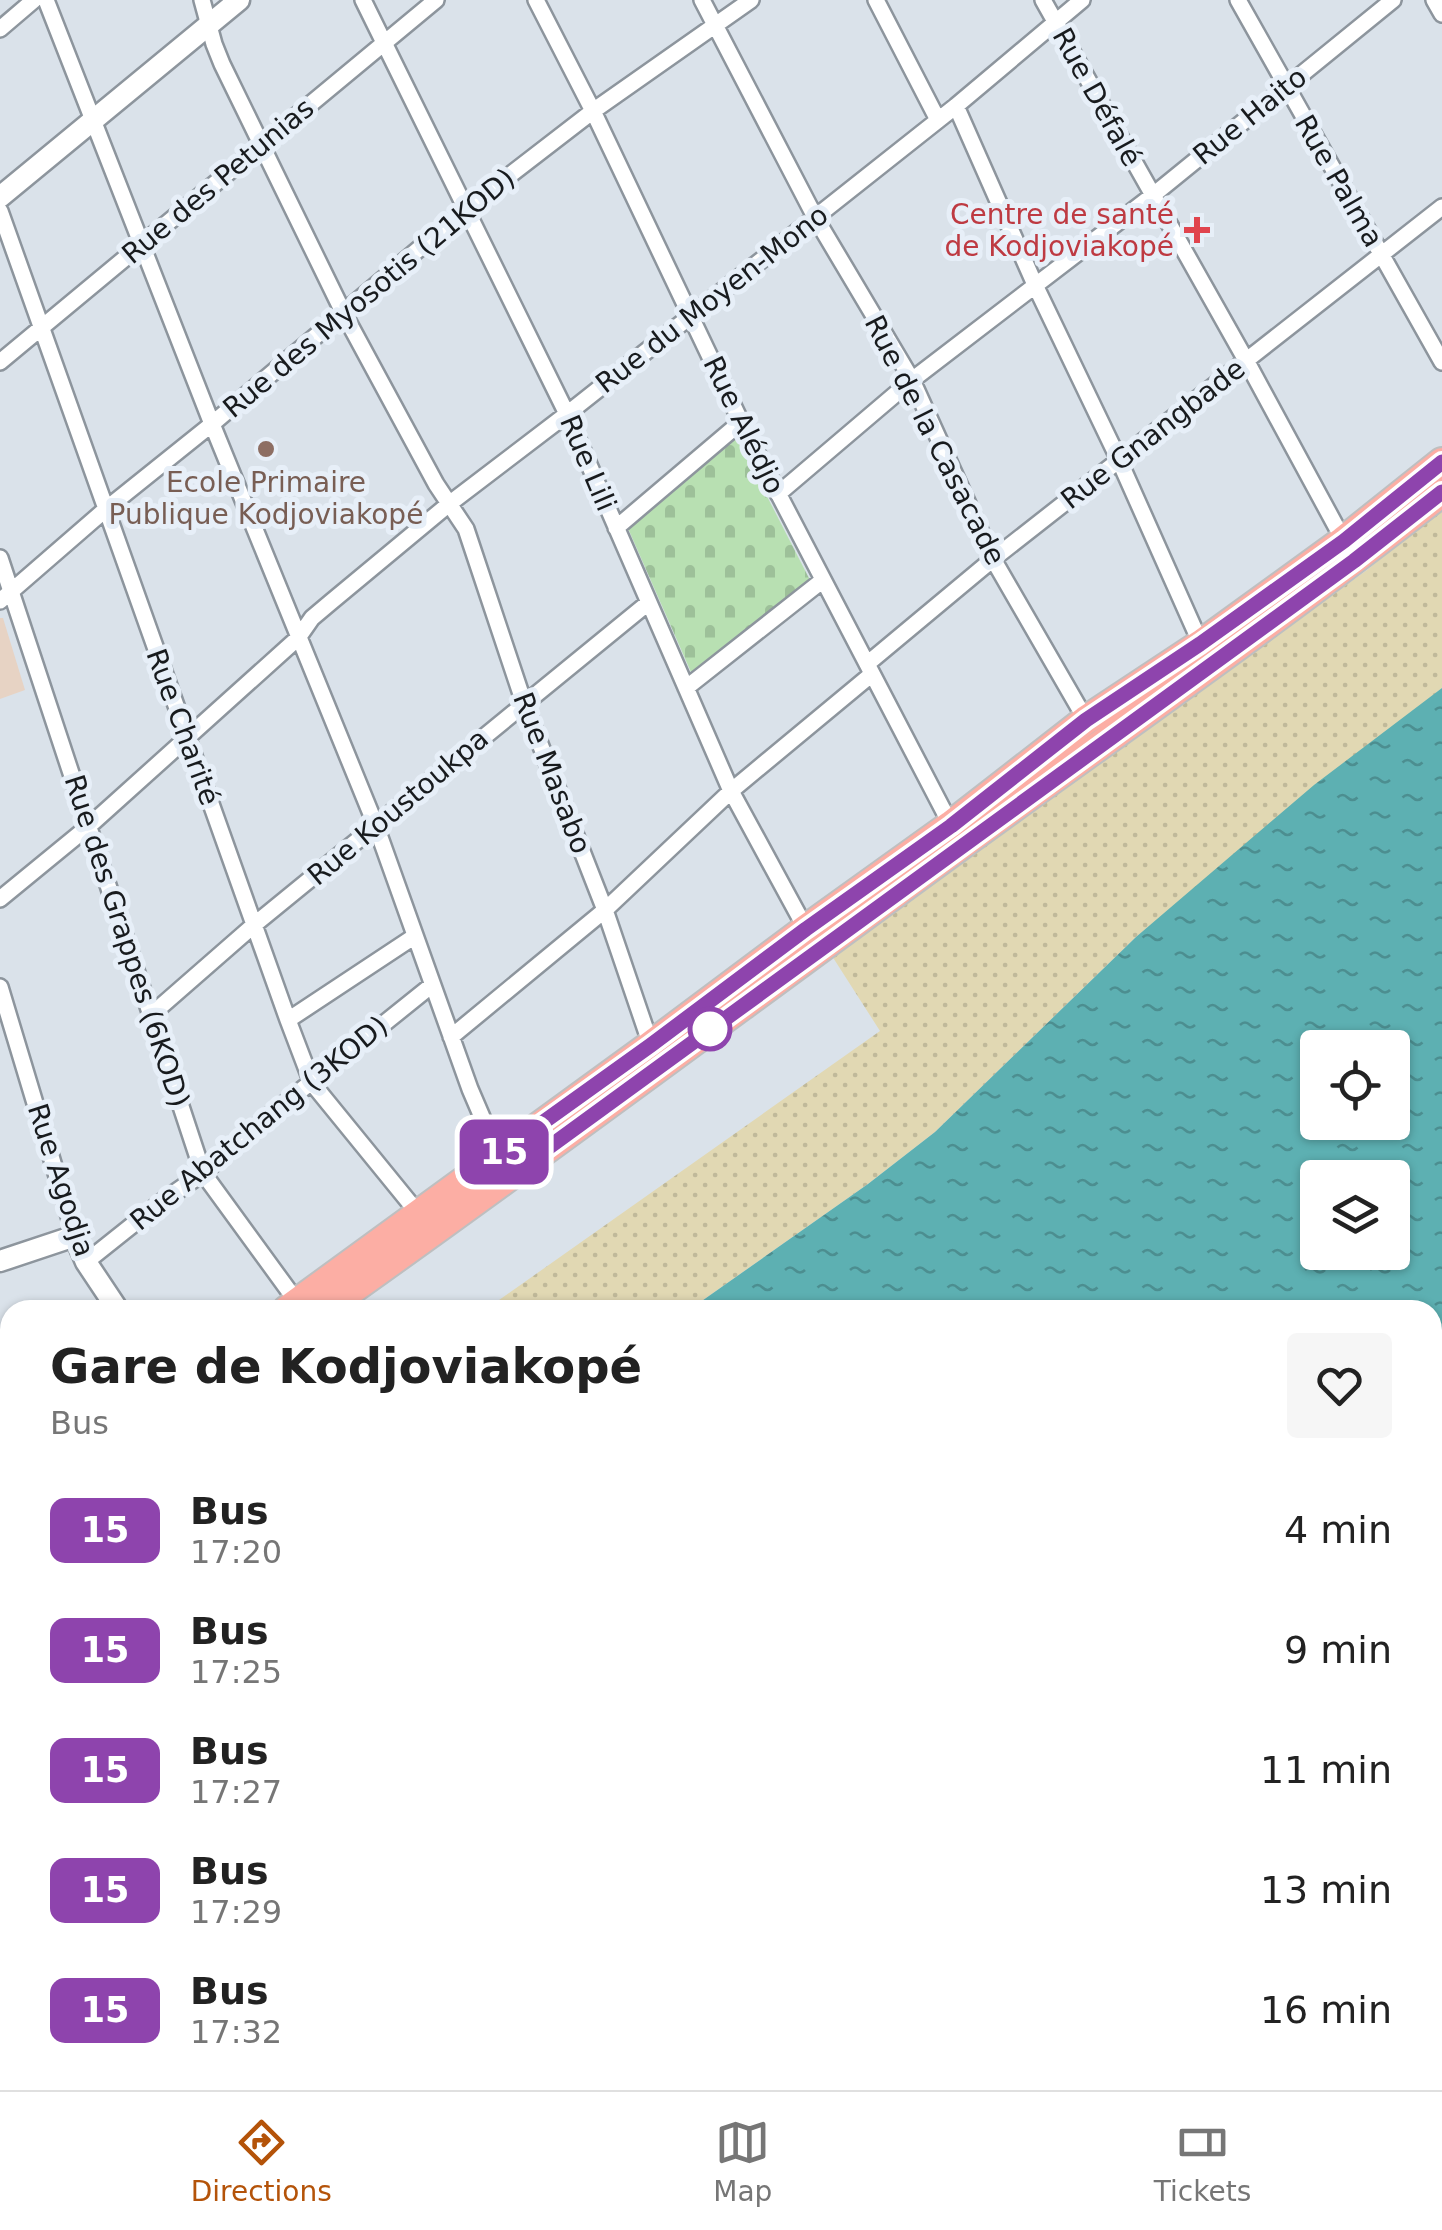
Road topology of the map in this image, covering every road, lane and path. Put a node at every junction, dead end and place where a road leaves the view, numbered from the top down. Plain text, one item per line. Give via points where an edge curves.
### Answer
1 (34, 0) edge
2 (46, 0) edge
3 (202, 0) edge
4 (239, 0) edge
5 (363, 0) edge
6 (436, 0) edge
7 (536, 0) edge
8 (702, 0) edge
9 (751, 0) edge
10 (876, 0) edge
11 (1044, 0) edge
12 (1082, 0) edge
13 (1238, 0) edge
14 (1393, 0) edge
15 (1434, 0) edge
16 (1442, 14) edge
17 (1055, 20) junction
18 (209, 24) junction
19 (715, 26) junction
20 (0, 29) edge
21 (384, 43) junction
22 (1286, 86) junction
23 (956, 106) junction
24 (593, 111) junction
25 (93, 120) junction
26 (938, 120) junction
27 (261, 144) junction
28 (0, 196) edge
29 (1152, 196) junction
30 (1442, 207) edge
31 (466, 209) junction
32 (0, 211) edge
33 (815, 216) junction
34 (142, 244) junction
35 (1381, 255) junction
36 (1036, 287) junction
37 (343, 312) junction
38 (690, 316) junction
39 (41, 327) junction
40 (0, 362) edge
41 (1247, 362) junction
42 (1442, 362) edge
43 (912, 380) junction
44 (567, 414) junction
45 (741, 422) junction
46 (212, 424) junction
47 (1120, 460) junction
48 (1442, 462) edge
49 (1442, 492) edge
50 (778, 494) junction
51 (449, 504) junction
52 (106, 509) junction
53 (616, 528) junction
54 (1349, 551) junction
55 (0, 558) edge
56 (993, 558) junction
57 (823, 580) junction
58 (6, 596) edge
59 (648, 603) junction
60 (298, 638) junction
61 (1200, 644) junction
62 (870, 669) junction
63 (686, 688) junction
64 (524, 703) junction
65 (1086, 720) junction
66 (187, 737) junction
67 (731, 791) junction
68 (89, 826) junction
69 (376, 826) junction
70 (957, 835) junction
71 (0, 900) edge
72 (605, 910) junction
73 (254, 925) junction
74 (806, 929) junction
75 (415, 936) junction
76 (432, 985) junction
77 (0, 988) edge
78 (151, 1015) junction
79 (288, 1020) junction
80 (451, 1037) junction
81 (651, 1045) junction
82 (312, 1082) junction
83 (511, 1160) junction
84 (203, 1173) junction
85 (426, 1223) junction
86 (75, 1236) junction
87 (0, 1260) edge
88 (86, 1262) junction
89 (111, 1300) edge
90 (297, 1300) edge
91 (312, 1300) edge

1 - 20 street
2 - 25 street
3 - 18 street, Rue Masabo
4 - 18 street
5 - 21 street, Rue Lili
6 - 21 street, Rue des Petunias
7 - 24 street, Rue Alédjo
8 - 19 street, Rue de la Casacade
9 - 19 street, Rue des Myosotis (21KOD)
10 - 26 street
11 - 17 street, Rue Défalé
12 - 17 street, Rue du Moyen-Mono
13 - 22 street, Rue Palma
14 - 22 street, Rue Haito
15 - 16 street
17 - 23 street, Rue du Moyen-Mono
17 - 29 street, Rue Défalé
18 - 25 street
18 - 27 street, Rue Masabo
19 - 24 street, Rue des Myosotis (21KOD)
19 - 33 street, Rue de la Casacade
21 - 27 street, Rue des Petunias
21 - 31 street, Rue Lili
22 - 29 street, Rue Haito
22 - 35 street, Rue Palma
23 - 26 street, Rue du Moyen-Mono
23 - 36 street
24 - 31 street, Rue des Myosotis (21KOD)
24 - 38 street, Rue Alédjo
25 - 28 street
25 - 34 street
26 - 33 street, Rue du Moyen-Mono
27 - 34 street, Rue des Petunias
27 - 37 street, Rue Masabo
29 - 36 street, Rue Haito
29 - 41 street, Rue Défalé
30 - 35 street, Rue Gnangbade
31 - 37 street, Rue des Myosotis (21KOD)
31 - 44 street, Rue Lili
32 - 39 street, Rue Charité
33 - 38 street, Rue du Moyen-Mono
33 - 43 street, Rue de la Casacade
34 - 39 street, Rue des Petunias
34 - 46 street
35 - 41 street, Rue Gnangbade
35 - 42 street, Rue Palma
36 - 43 street, Rue Haito
36 - 47 street
37 - 46 street, Rue des Myosotis (21KOD)
37 - 51 street, Rue Masabo
38 - 44 street, Rue du Moyen-Mono
38 - 45 street, Rue Alédjo
39 - 40 street, Rue des Petunias
39 - 52 street, Rue Charité
41 - 47 street, Rue Gnangbade
41 - 54 street, Rue Défalé
43 - 50 street, Rue Haito
43 - 56 street, Rue de la Casacade
44 - 51 street, Rue du Moyen-Mono
44 - 53 street, Rue Lili
45 - 50 street, Rue Alédjo
45 - 53 street
46 - 52 street, Rue des Myosotis (21KOD)
46 - 60 street
47 - 56 street, Rue Gnangbade
47 - 61 street
48 - 54 highway
49 - 54 highway
50 - 57 street, Rue Alédjo
51 - 60 street, Rue du Moyen-Mono via 322,610
51 - 64 street, Rue Masabo via 466,529
52 - 58 street, Rue des Myosotis (21KOD)
52 - 66 street, Rue Charité
53 - 59 street, Rue Lili
54 - 61 highway
54 - 70 highway
55 - 58 street, Rue des Grappes (6KOD)
56 - 62 street, Rue Gnangbade
56 - 65 street, Rue de la Casacade
57 - 62 street, Rue Alédjo
57 - 63 street
58 - 68 street, Rue des Grappes (6KOD)
59 - 63 street, Rue Lili
59 - 64 street, Rue Koustoukpa
60 - 66 street, Rue du Moyen-Mono
60 - 69 street
61 - 65 highway
62 - 67 street, Rue Gnangbade
62 - 70 street, Rue Alédjo
63 - 67 street, Rue Lili
64 - 69 street, Rue Koustoukpa
64 - 72 street, Rue Masabo
65 - 70 highway
66 - 68 street, Rue du Moyen-Mono
66 - 73 street, Rue Charité
67 - 72 street, Rue Gnangbade
67 - 74 street, Rue Lili
68 - 71 street, Rue du Moyen-Mono
68 - 78 street, Rue des Grappes (6KOD)
69 - 73 street, Rue Koustoukpa
69 - 75 street
70 - 74 highway
70 - 83 highway
72 - 80 street, Rue Gnangbade
72 - 81 street, Rue Masabo
73 - 78 street, Rue Koustoukpa
73 - 79 street, Rue Charité
74 - 81 highway
75 - 76 street
75 - 79 street
76 - 80 street
76 - 82 street, Rue Abatchang (3KOD)
77 - 86 street, Rue Agodja
78 - 84 street, Rue des Grappes (6KOD)
79 - 82 street, Rue Charité
80 - 83 street via 488,1131
81 - 83 highway
82 - 84 street, Rue Abatchang (3KOD)
82 - 85 street, Rue Charité
83 - 85 highway
84 - 88 street, Rue Abatchang (3KOD)
84 - 90 street, Rue des Grappes (6KOD)
85 - 91 highway
86 - 87 street
86 - 88 street, Rue Agodja
88 - 89 street, Rue Agodja

